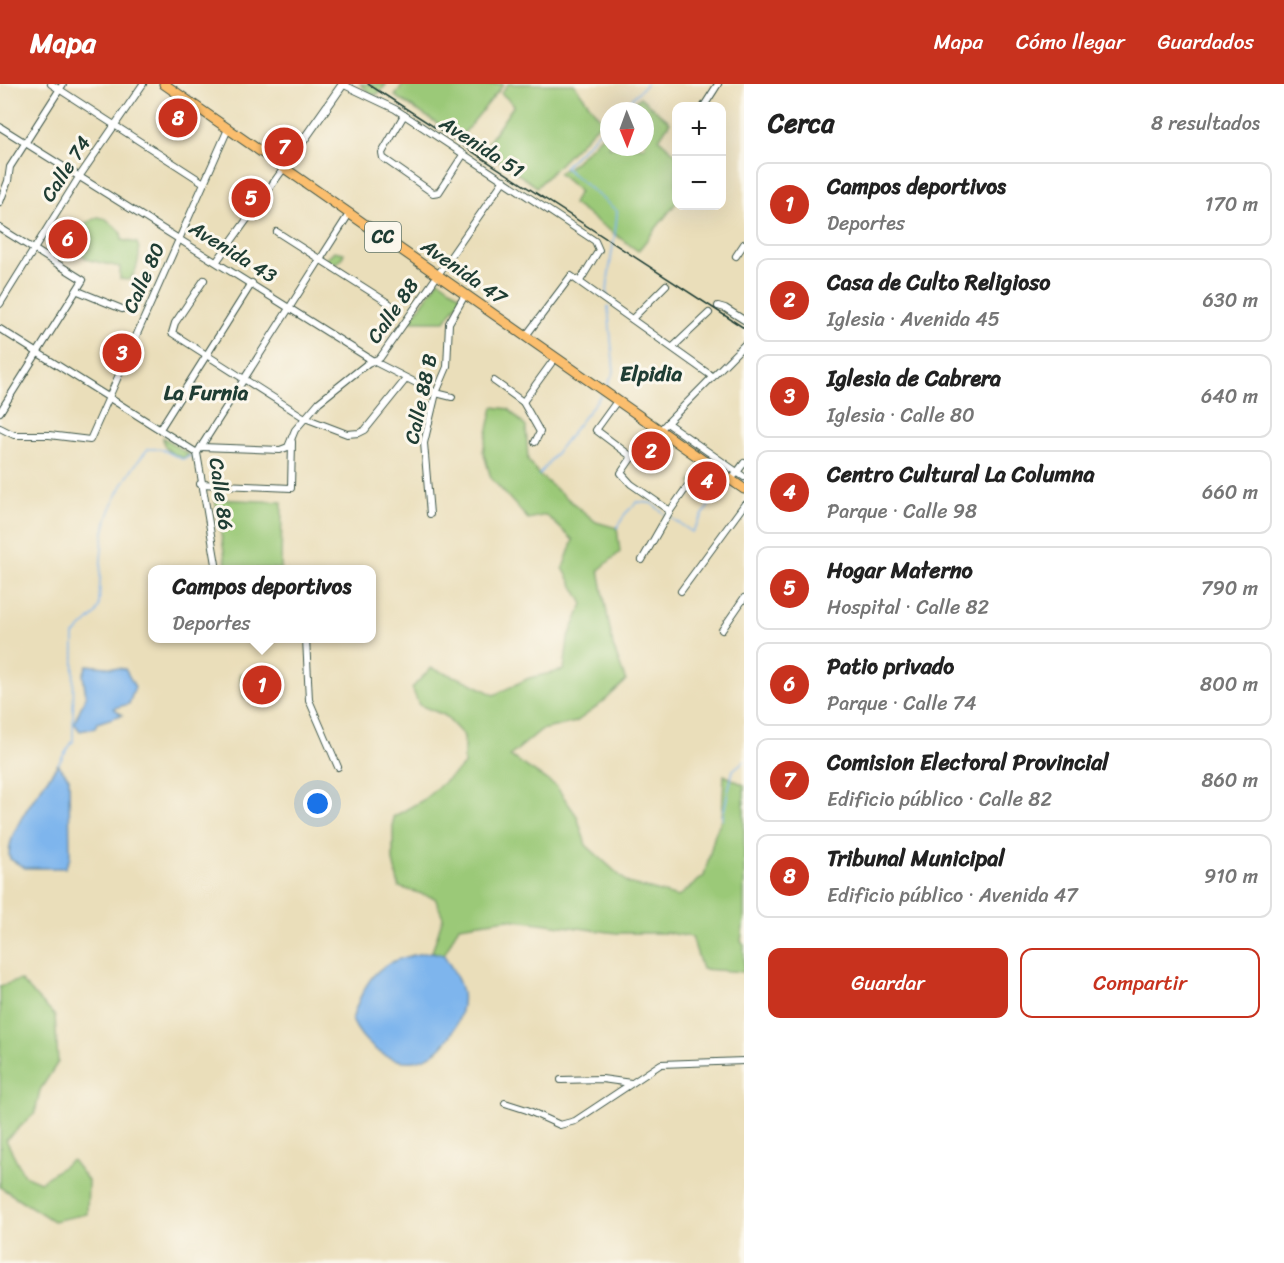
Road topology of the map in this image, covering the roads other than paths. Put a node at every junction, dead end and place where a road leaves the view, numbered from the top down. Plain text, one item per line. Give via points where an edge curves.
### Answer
1 (51, 84) edge
2 (143, 84) edge
3 (164, 84) edge
4 (343, 84) edge
5 (718, 84) edge
6 (61, 87) edge
7 (707, 102) edge
8 (404, 115) junction
9 (114, 125) junction
10 (0, 127) edge
11 (228, 129) junction
12 (25, 143) junction
13 (463, 155) junction
14 (284, 168) junction
15 (79, 177) junction
16 (504, 180) junction
17 (204, 183) junction
18 (0, 202) edge
19 (349, 214) junction
20 (0, 228) edge
21 (277, 232) dead end
22 (179, 238) junction
23 (744, 244) edge
24 (35, 249) junction
25 (736, 256) dead end
26 (319, 260) junction
27 (217, 261) junction
28 (438, 276) junction
29 (204, 280) dead end
30 (579, 281) junction
31 (252, 284) junction
32 (666, 285) dead end
33 (78, 291) junction
34 (465, 295) junction
35 (0, 304) edge
36 (390, 304) dead end
37 (718, 306) dead end
38 (289, 307) junction
39 (122, 309) dead end
40 (709, 313) dead end
41 (632, 319) junction
42 (744, 320) edge
43 (0, 329) edge
44 (525, 337) junction
45 (744, 345) edge
46 (673, 347) junction
47 (36, 353) junction
48 (206, 356) junction
49 (555, 358) junction
50 (375, 362) junction
51 (713, 377) junction
52 (244, 378) junction
53 (406, 379) junction
54 (494, 381) dead end
55 (436, 393) junction
56 (452, 397) dead end
57 (108, 399) junction
58 (617, 401) junction
59 (523, 402) junction
60 (0, 412) edge
61 (305, 418) junction
62 (667, 423) junction
63 (0, 428) edge
64 (160, 429) junction
65 (659, 431) junction
66 (292, 440) junction
67 (535, 442) dead end
68 (199, 450) junction
69 (705, 461) junction
70 (744, 463) edge
71 (735, 476) junction
72 (744, 477) edge
73 (200, 484) junction
74 (744, 489) edge
75 (744, 505) edge
76 (670, 511) junction
77 (430, 514) dead end
78 (642, 560) dead end
79 (216, 565) edge
80 (681, 591) dead end
81 (743, 602) edge
82 (722, 630) dead end
83 (306, 643) edge
84 (338, 767) dead end
85 (744, 1061) edge
86 (561, 1080) dead end
87 (632, 1083) junction
88 (505, 1103) dead end

1 - 6 street
2 - 9 street, Calle 74
3 - 11 main road, Avenida 47 / CC
4 - 8 street, Avenida 51
4 - 14 street
5 - 7 street
6 - 9 street
6 - 12 street
8 - 13 street, Avenida 51
8 - 13 street via 382,153 383,158 433,193 439,192
9 - 15 street, Calle 74
9 - 17 street
10 - 12 street, Avenida 43
11 - 14 main road, Avenida 47 / CC
11 - 17 street, Calle 80
12 - 15 street, Avenida 43
12 - 18 street via 10,167
13 - 16 street, Avenida 51
14 - 19 main road, Avenida 47 / CC
14 - 27 street
15 - 22 street, Avenida 43
15 - 24 street, Calle 74
16 - 28 street, Calle 88
16 - 30 street, Avenida 51 via 599,246
17 - 22 street, Calle 80
19 - 26 street, Calle 86
19 - 28 main road, Avenida 47 / CC
20 - 24 street
21 - 26 street
22 - 27 street, Avenida 43
22 - 57 street, Calle 80
23 - 25 street
24 - 33 street via 83,280
24 - 35 street, Calle 74
26 - 36 street
26 - 38 street, Calle 86
27 - 31 street, Avenida 43
28 - 34 main road, Avenida 47 / CC
28 - 50 street, Calle 88
29 - 48 street via 171,330
30 - 41 street
30 - 44 street via 570,276
31 - 38 street, Avenida 43
31 - 48 street
32 - 41 street
33 - 39 street
33 - 47 street
34 - 44 main road, Avenida 47 / CC
34 - 55 street, Calle 88 B via 449,323 447,367
37 - 42 street
38 - 50 street, Avenida 43
38 - 52 street, Calle 86
40 - 46 street
41 - 46 street
43 - 47 street
44 - 49 main road, Avenida 47 / CC
45 - 51 street
46 - 51 street
47 - 57 street
47 - 60 street
48 - 52 street
48 - 64 street
49 - 58 main road, Avenida 47 / CC
49 - 59 street
50 - 53 street, Avenida 43
50 - 61 street, Calle 88 via 362,367
51 - 62 street
52 - 61 street
52 - 68 street, Calle 86
53 - 55 street, Avenida 43
53 - 61 street via 359,433 347,434
54 - 59 street
55 - 56 street, Avenida 43
55 - 77 street, Calle 88 B via 424,443
57 - 63 street, Calle 80 via 90,440 14,435
57 - 64 street
58 - 65 main road, Avenida 47 / CC
58 - 76 street via 596,429 632,457 621,472
59 - 67 street via 540,432
61 - 66 street, Calle 88
62 - 65 street
62 - 71 street, Avenida 47
64 - 68 street
65 - 69 main road, Avenida 47 / CC
66 - 68 street, Calle 88 via 280,450
66 - 73 street via 292,486 287,489
68 - 73 street, Calle 86
69 - 71 main road, Avenida 47 / CC
69 - 76 street
70 - 71 street
71 - 72 street, Avenida 47
71 - 74 main road, Avenida 47 / CC
73 - 79 street, Calle 86
75 - 80 street
76 - 78 street
81 - 82 street
83 - 84 street via 309,700
85 - 87 street via 661,1064
86 - 87 street
87 - 88 street via 575,1121 560,1125

